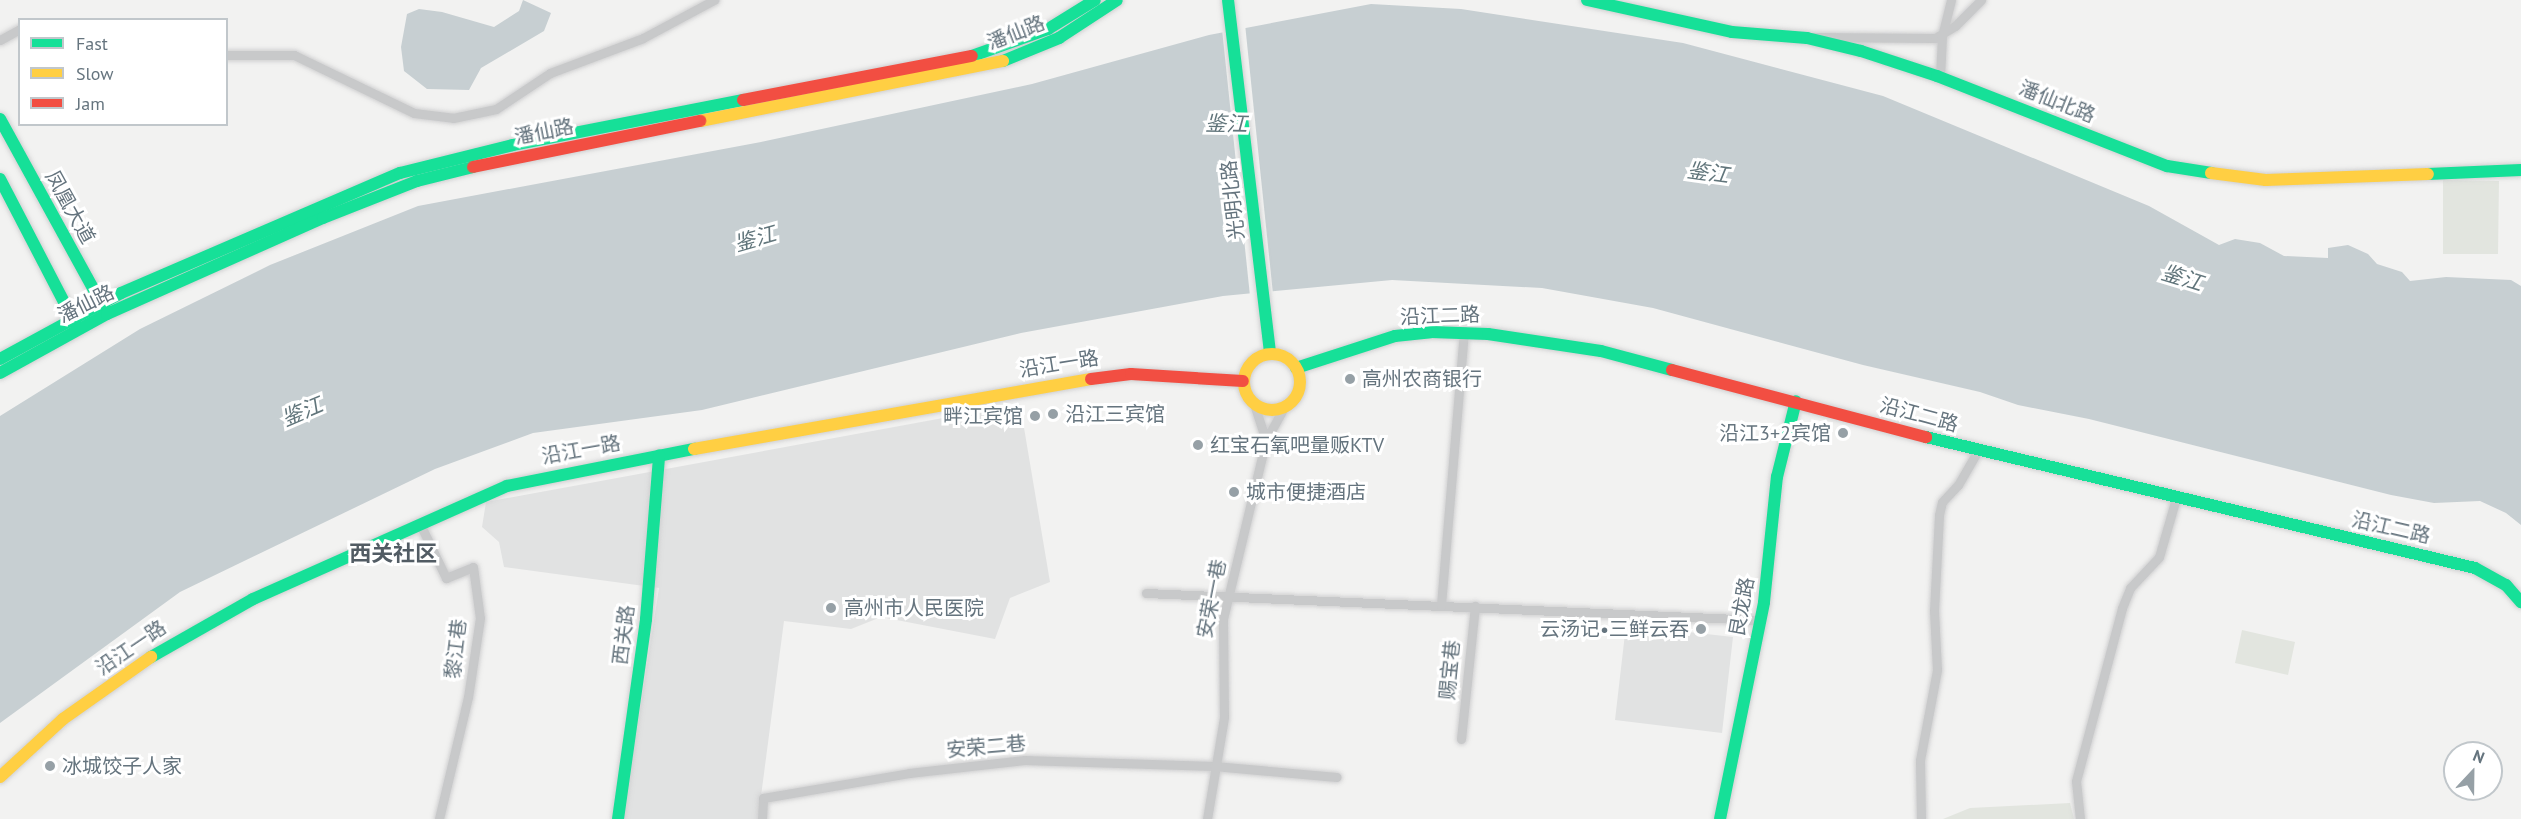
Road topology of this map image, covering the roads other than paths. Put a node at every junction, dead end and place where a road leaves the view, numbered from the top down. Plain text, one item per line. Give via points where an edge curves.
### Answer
1 (714, 0) edge
2 (1095, 0) edge
3 (1117, 0) edge
4 (1587, 0) edge
5 (1951, 0) edge
6 (1981, 0) edge
7 (1231, 2) edge
8 (18, 30) edge
9 (1942, 36) junction
10 (1807, 38) junction
11 (0, 40) edge
12 (228, 55) edge
13 (1940, 77) junction
14 (0, 119) edge
15 (2521, 170) edge
16 (0, 179) edge
17 (104, 308) junction
18 (72, 318) junction
19 (78, 329) junction
20 (1464, 331) junction
21 (1270, 354) junction
22 (0, 359) edge
23 (1296, 368) junction
24 (0, 373) edge
25 (1243, 381) junction
26 (1796, 401) junction
27 (1254, 404) junction
28 (1284, 407) junction
29 (1266, 441) junction
30 (1978, 451) junction
31 (659, 456) junction
32 (2176, 498) junction
33 (421, 526) junction
34 (1146, 593) dead end
35 (1228, 599) junction
36 (2521, 602) edge
37 (1441, 605) junction
38 (1475, 606) junction
39 (1760, 620) junction
40 (1461, 739) dead end
41 (1214, 766) junction
42 (0, 777) edge
43 (1337, 777) dead end
44 (439, 819) edge
45 (618, 819) edge
46 (762, 819) edge
47 (1207, 819) edge
48 (1720, 819) edge
49 (1921, 819) edge
50 (2080, 819) edge

1 - 12 street via 643,38 550,73 496,109 453,118 414,113 294,55
2 - 17 street, 潘仙路 via 1048,28 982,54 432,163 317,206
3 - 17 street, 潘仙路 via 1059,38 998,63 518,156 417,181
4 - 10 street, 潘仙北路 via 1732,32
5 - 9 street
6 - 9 street
7 - 21 street, 光明北路
8 - 11 street
9 - 10 street
9 - 13 street
10 - 13 street, 潘仙北路
13 - 15 street, 潘仙北路 via 2167,166 2196,171 2266,180
14 - 17 street, 凤凰大道
16 - 18 street
17 - 18 street, 潘仙路
17 - 19 street, 潘仙路
18 - 19 street
18 - 22 street, 潘仙路
19 - 24 street, 潘仙路
20 - 23 street, 沿江二路 via 1395,336
20 - 26 street, 沿江二路 via 1601,351
20 - 37 street
21 - 23 street via 1285,357
21 - 25 street via 1254,359
23 - 28 street via 1297,394
25 - 27 street
25 - 31 street, 沿江一路 via 1117,375
26 - 30 street, 沿江二路
26 - 39 street, 艮龙路 via 1778,468
27 - 28 street via 1269,410
27 - 29 street
28 - 29 street, 安荣一巷
29 - 35 street, 安荣一巷
30 - 32 street, 沿江二路
30 - 49 street via 1953,492 1942,502 1939,515 1934,611 1937,670 1920,760
31 - 33 street, 沿江一路 via 516,484
31 - 45 street, 西关路 via 646,619
32 - 36 street, 沿江二路 via 2475,568 2506,585
32 - 50 street via 2159,557 2130,588 2122,608 2078,770 2075,794
33 - 42 street, 沿江一路 via 253,599 167,645 63,719
33 - 44 street, 黎江巷 via 446,578 473,567 480,618 468,698
34 - 35 street
35 - 37 street
35 - 41 street, 安荣一巷 via 1221,641 1224,717
37 - 38 street
38 - 39 street
38 - 40 street, 赐宝巷
39 - 48 street, 艮龙路
41 - 43 street
41 - 46 street, 安荣二巷 via 1024,760 909,773 763,798
41 - 47 street, 安荣一巷

